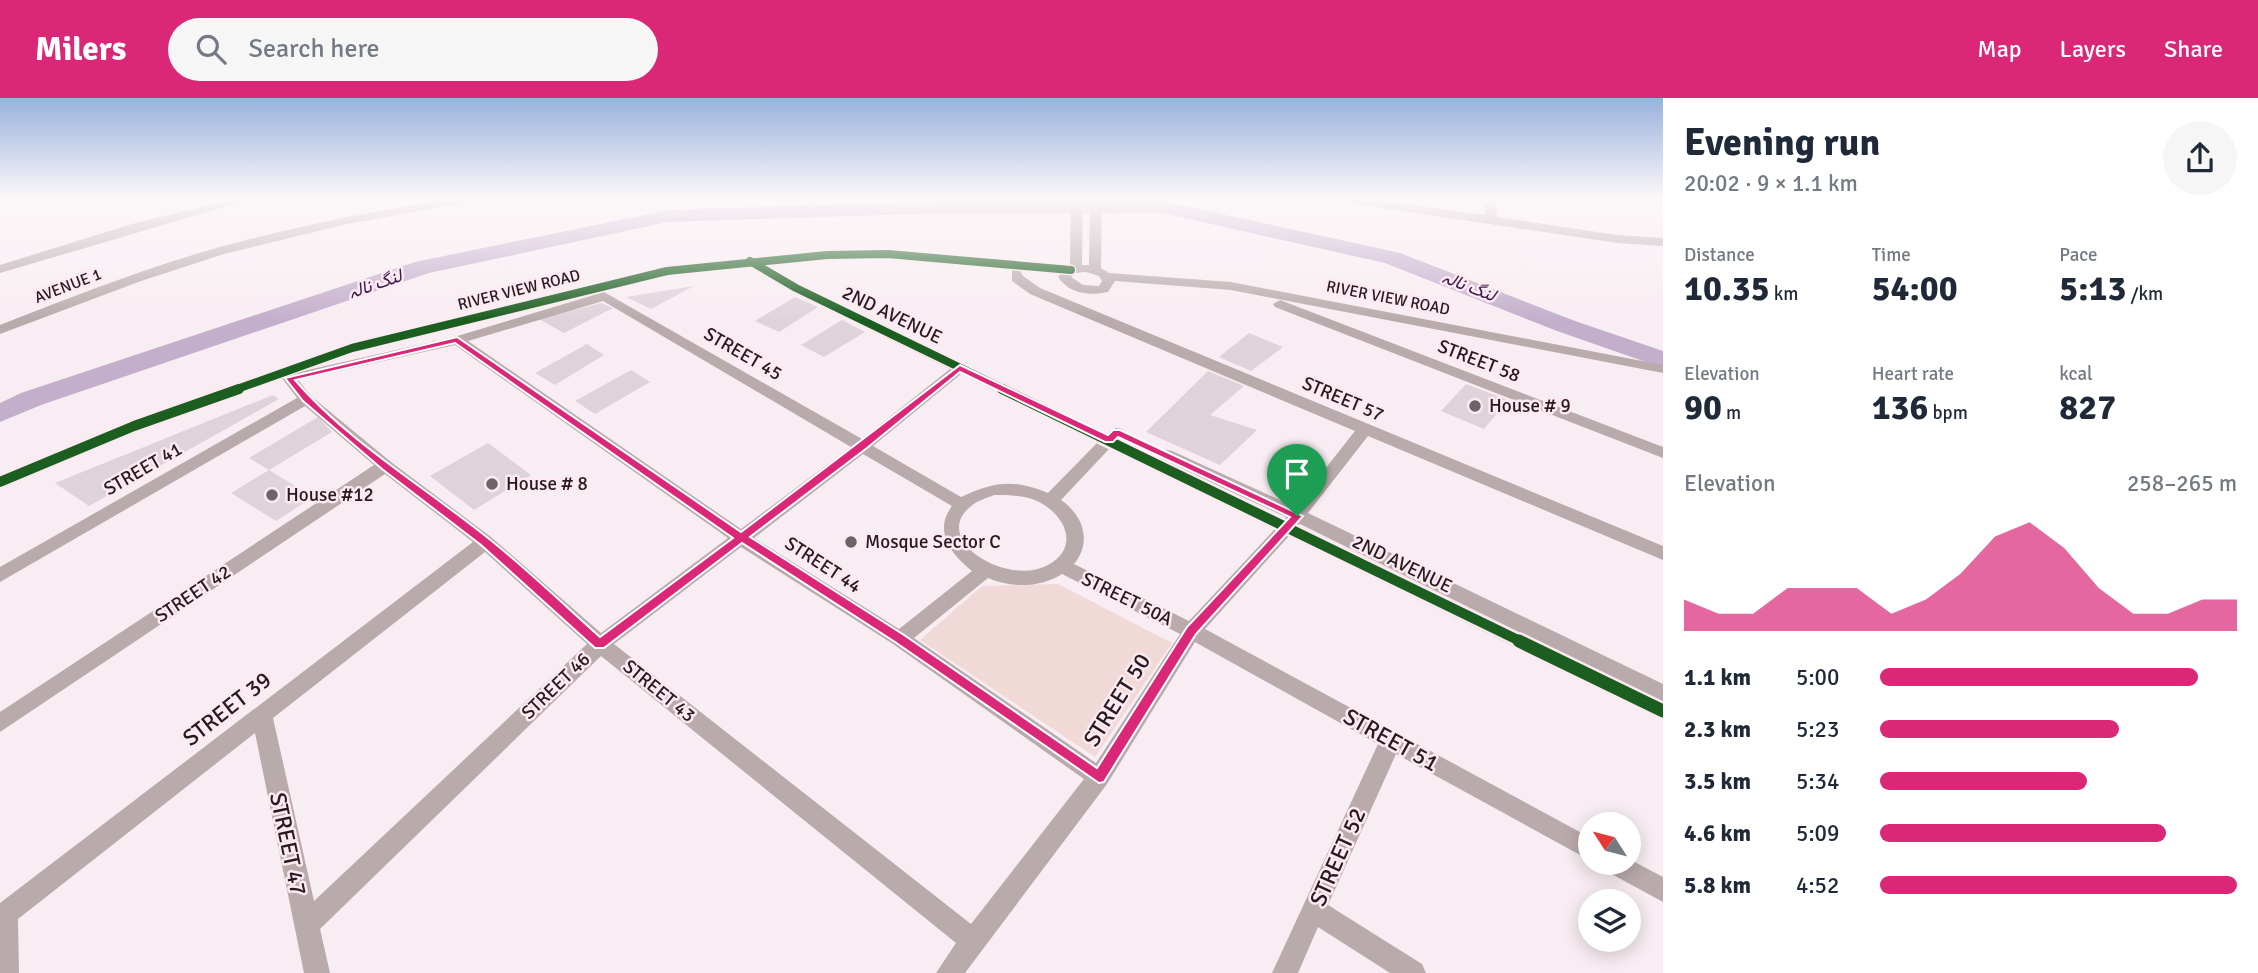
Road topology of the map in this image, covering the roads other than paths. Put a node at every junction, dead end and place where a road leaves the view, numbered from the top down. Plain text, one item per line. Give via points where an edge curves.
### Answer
1 (98, 239) edge
2 (268, 239) edge
3 (1074, 239) edge
4 (1099, 239) edge
5 (1616, 239) edge
6 (1663, 242) edge
7 (765, 265) junction
8 (0, 269) edge
9 (1071, 269) junction
10 (1016, 273) junction
11 (1101, 273) junction
12 (604, 296) junction
13 (1280, 304) junction
14 (0, 330) edge
15 (457, 340) junction
16 (960, 368) junction
17 (1663, 369) edge
18 (289, 378) junction
19 (1663, 378) edge
20 (306, 399) junction
21 (1365, 429) junction
22 (1113, 436) junction
23 (863, 446) junction
24 (1663, 453) edge
25 (385, 466) junction
26 (0, 482) edge
27 (0, 493) edge
28 (1050, 500) junction
29 (961, 504) junction
30 (1291, 522) junction
31 (741, 538) junction
32 (485, 542) junction
33 (1663, 552) edge
34 (1063, 567) junction
35 (984, 570) junction
36 (0, 575) edge
37 (1192, 631) junction
38 (900, 639) junction
39 (600, 644) junction
40 (1663, 694) edge
41 (1663, 711) edge
42 (262, 715) junction
43 (0, 723) edge
44 (1391, 740) junction
45 (1099, 777) junction
46 (1578, 843) edge
47 (1636, 875) edge
48 (1663, 890) edge
49 (1314, 910) junction
50 (3, 915) edge
51 (305, 926) junction
52 (972, 941) junction
53 (6, 973) edge
54 (317, 973) edge
55 (949, 973) edge
56 (1285, 973) edge
57 (1413, 973) edge

1 - 8 street
2 - 14 street, AVENUE 1 via 127,281
3 - 9 street
4 - 11 street
5 - 6 street
7 - 9 street, RIVER VIEW ROAD via 888,254
7 - 10 street, RIVER VIEW ROAD via 889,264
7 - 12 street
7 - 16 street, 2ND AVENUE
7 - 22 street, 2ND AVENUE
7 - 26 street, RIVER VIEW ROAD via 667,271 352,348 134,426
9 - 10 street, RIVER VIEW ROAD
9 - 11 street
9 - 11 street via 1070,286 1087,291 1103,289
10 - 21 street, STREET 57 via 1035,291
11 - 13 street, RIVER VIEW ROAD
11 - 17 street, RIVER VIEW ROAD via 1231,286
12 - 15 street
12 - 23 street, STREET 45
13 - 19 street, RIVER VIEW ROAD
13 - 24 street, STREET 58
15 - 18 street
15 - 31 street, STREET 44
16 - 22 street, 2ND AVENUE
16 - 23 street, STREET 46
18 - 20 street, STREET 43
18 - 27 street
20 - 25 street, STREET 43
20 - 36 street, STREET 41
21 - 30 street, STREET 50
21 - 33 street, STREET 57
22 - 28 street
22 - 30 street, 2ND AVENUE
23 - 29 street
23 - 31 street, STREET 46
25 - 32 street, STREET 43
25 - 43 street, STREET 42
28 - 29 street via 1022,491 992,489
28 - 34 street via 1065,512 1077,540 1074,555
29 - 35 street via 952,516 955,546
30 - 37 street, STREET 50
30 - 40 street, 2ND AVENUE
30 - 41 street, 2ND AVENUE
31 - 38 street, STREET 44
31 - 39 street, STREET 46
32 - 39 street, STREET 43
32 - 42 street, STREET 39
34 - 35 street via 1026,579
34 - 37 street, STREET 50A
35 - 38 street
37 - 44 street, STREET 51
37 - 45 street, STREET 50
38 - 45 street, STREET 44
39 - 51 street, STREET 46
39 - 52 street, STREET 43
42 - 50 street, STREET 39
42 - 51 street, STREET 47
44 - 46 street, STREET 51
44 - 49 street, STREET 52
45 - 52 street, STREET 50
47 - 48 street
49 - 56 street, STREET 52
49 - 57 street
50 - 53 street
51 - 54 street, STREET 47
52 - 55 street, STREET 50

